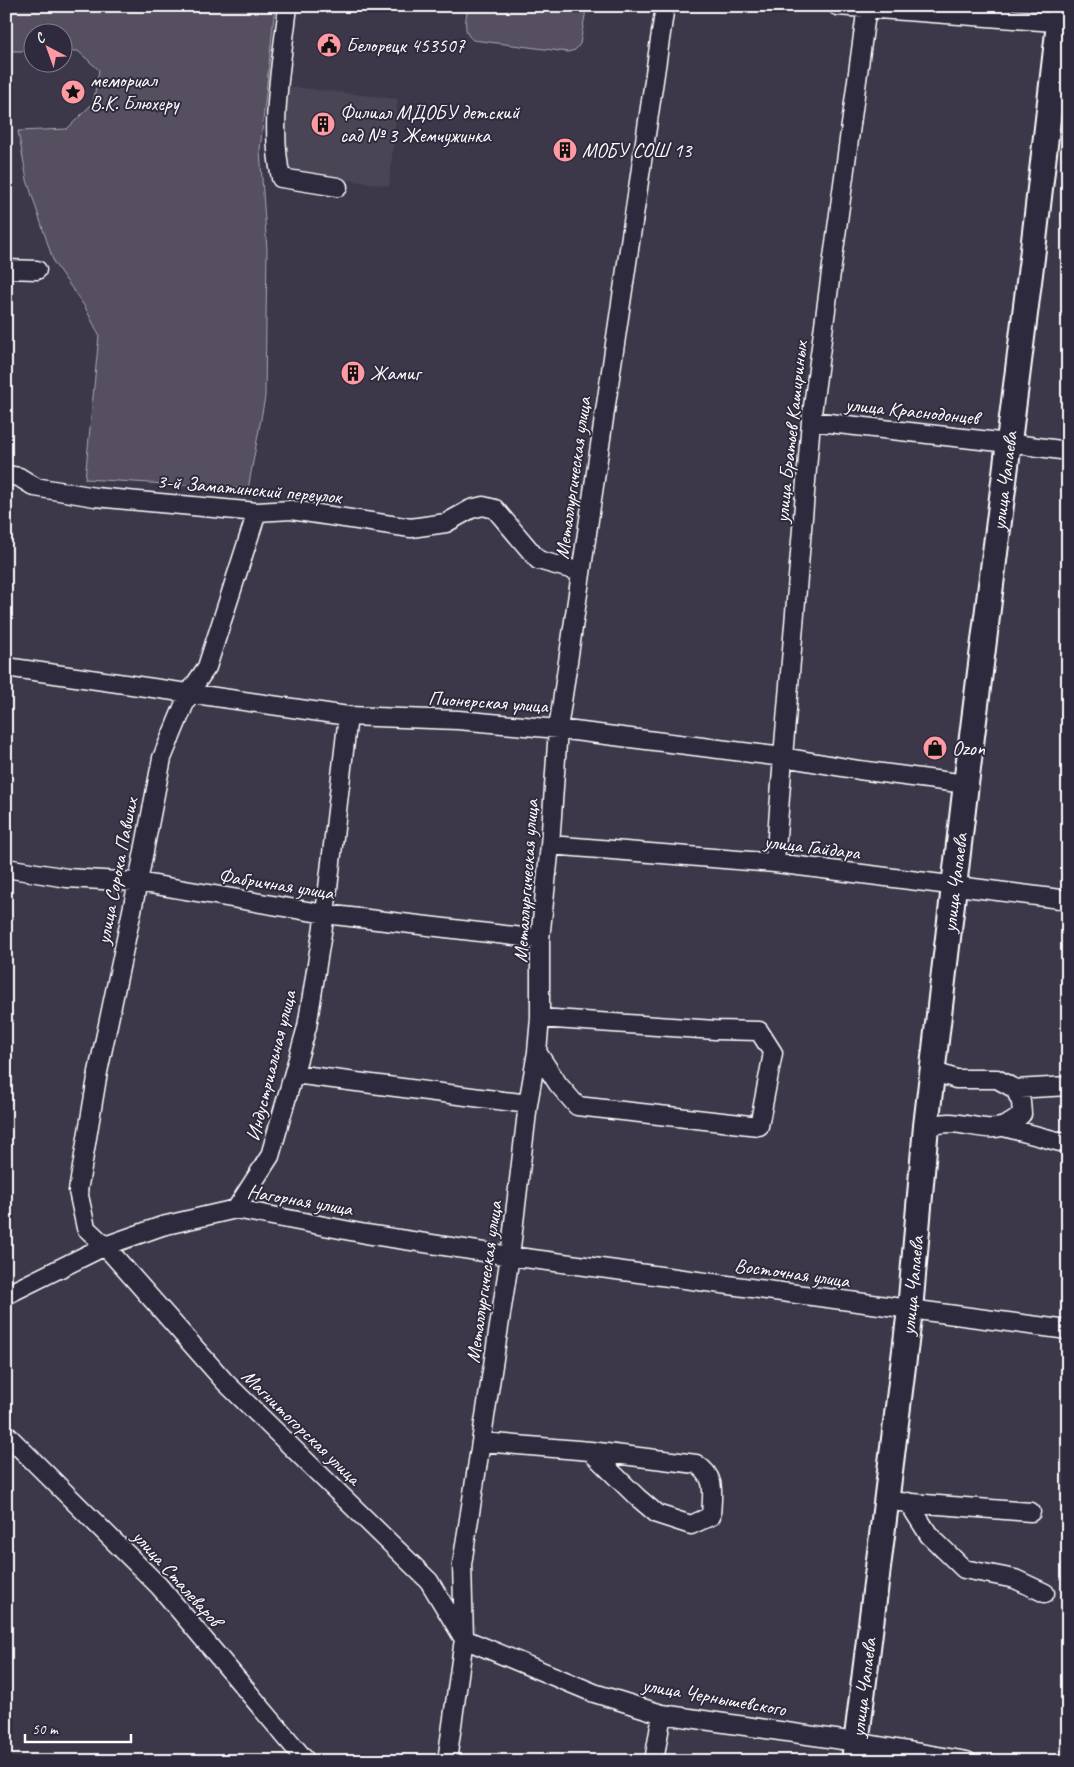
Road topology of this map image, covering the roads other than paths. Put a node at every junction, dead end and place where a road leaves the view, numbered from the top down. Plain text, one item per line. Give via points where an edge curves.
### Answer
1 (288, 6) edge
2 (665, 6) edge
3 (837, 6) edge
4 (867, 7) edge
5 (1062, 17) edge
6 (338, 187) dead end
7 (6, 269) edge
8 (37, 270) dead end
9 (811, 421) junction
10 (1008, 443) junction
11 (1068, 452) edge
12 (6, 476) edge
13 (257, 512) junction
14 (581, 572) junction
15 (6, 667) edge
16 (189, 693) junction
17 (348, 716) junction
18 (558, 729) junction
19 (782, 757) junction
20 (966, 784) junction
21 (550, 845) junction
22 (775, 863) junction
23 (6, 868) edge
24 (138, 882) junction
25 (955, 886) junction
26 (1068, 900) edge
27 (324, 914) junction
28 (540, 939) junction
29 (540, 1018) junction
30 (537, 1052) junction
31 (932, 1071) junction
32 (294, 1074) junction
33 (1068, 1086) edge
34 (1014, 1089) junction
35 (528, 1104) junction
36 (926, 1126) junction
37 (1004, 1127) junction
38 (1068, 1144) edge
39 (236, 1208) junction
40 (105, 1246) junction
41 (510, 1256) junction
42 (6, 1295) edge
43 (910, 1310) junction
44 (1068, 1330) edge
45 (6, 1434) edge
46 (482, 1442) junction
47 (590, 1451) junction
48 (897, 1502) junction
49 (1031, 1512) dead end
50 (1045, 1594) dead end
51 (464, 1639) junction
52 (662, 1714) junction
53 (855, 1751) edge
54 (306, 1761) edge
55 (447, 1761) edge
56 (654, 1761) edge
57 (967, 1761) edge

1 - 6 street via 276,124 276,157 281,178
2 - 14 street, Металлургическая улица
3 - 4 street
4 - 5 street
4 - 9 street, улица Братьев Кашириных
5 - 10 street, улица Чапаева
7 - 8 street
9 - 10 street, улица Краснодонцев
9 - 19 street, улица Братьев Кашириных
10 - 11 street, улица Краснодонцев
10 - 20 street, улица Чапаева
12 - 13 street, 3-й Заматинский переулок via 19,477 35,487 95,497
13 - 14 street, 3-й Заматинский переулок via 291,510 411,528 446,523 483,506 495,509 538,560
13 - 16 street, улица Сорока Павших via 207,667
14 - 18 street, Металлургическая улица
15 - 16 street, Пионерская улица
16 - 17 street, Пионерская улица
16 - 24 street, улица Сорока Павших via 162,758
17 - 18 street, Пионерская улица via 458,720
17 - 27 street, Индустриальная улица
18 - 19 street, Пионерская улица
18 - 21 street, Металлургическая улица
19 - 20 street, Пионерская улица
19 - 22 street, улица Братьев Кашириных
20 - 25 street, улица Чапаева
21 - 22 street, улица Гайдара
21 - 28 street, Металлургическая улица
22 - 25 street, улица Гайдара
23 - 24 street, Фабричная улица via 67,878
24 - 27 street, Фабричная улица
24 - 40 street, улица Сорока Павших via 98,1072 78,1191 86,1228
25 - 26 street, улица Гайдара
25 - 31 street, улица Чапаева
27 - 28 street, Фабричная улица
27 - 32 street, Индустриальная улица via 307,1027
28 - 29 street, Металлургическая улица
29 - 30 street, Металлургическая улица
29 - 30 street via 759,1031 773,1053 759,1126 577,1106
30 - 35 street, Металлургическая улица
31 - 34 street via 956,1078 997,1079
31 - 36 street, улица Чапаева
32 - 35 street
32 - 39 street, Индустриальная улица via 270,1156
33 - 34 street
34 - 37 street via 1021,1102 1022,1114
35 - 41 street, Металлургическая улица
36 - 37 street via 949,1123 991,1129
36 - 43 street, улица Чапаева
37 - 38 street
39 - 40 street, Нагорная улица via 162,1226
39 - 41 street, Нагорная улица via 366,1234
40 - 42 street, Нагорная улица
40 - 51 street, Магнитогорская улица via 225,1382 429,1581
41 - 43 street, Восточная улица
41 - 46 street, Металлургическая улица
43 - 44 street, Восточная улица
43 - 48 street, улица Чапаева
45 - 54 street, улица Сталеваров via 159,1586
46 - 47 street
46 - 51 street, Металлургическая улица via 462,1564
47 - 47 street via 696,1464 705,1470 713,1484 711,1516 691,1525 657,1514
48 - 49 street
48 - 50 street via 964,1569 1015,1579
48 - 53 street, улица Чапаева
51 - 52 street, улица Чернышевского via 594,1693
51 - 55 street, Металлургическая улица
52 - 53 street, улица Чернышевского
52 - 56 street
53 - 57 street, улица Чернышевского

